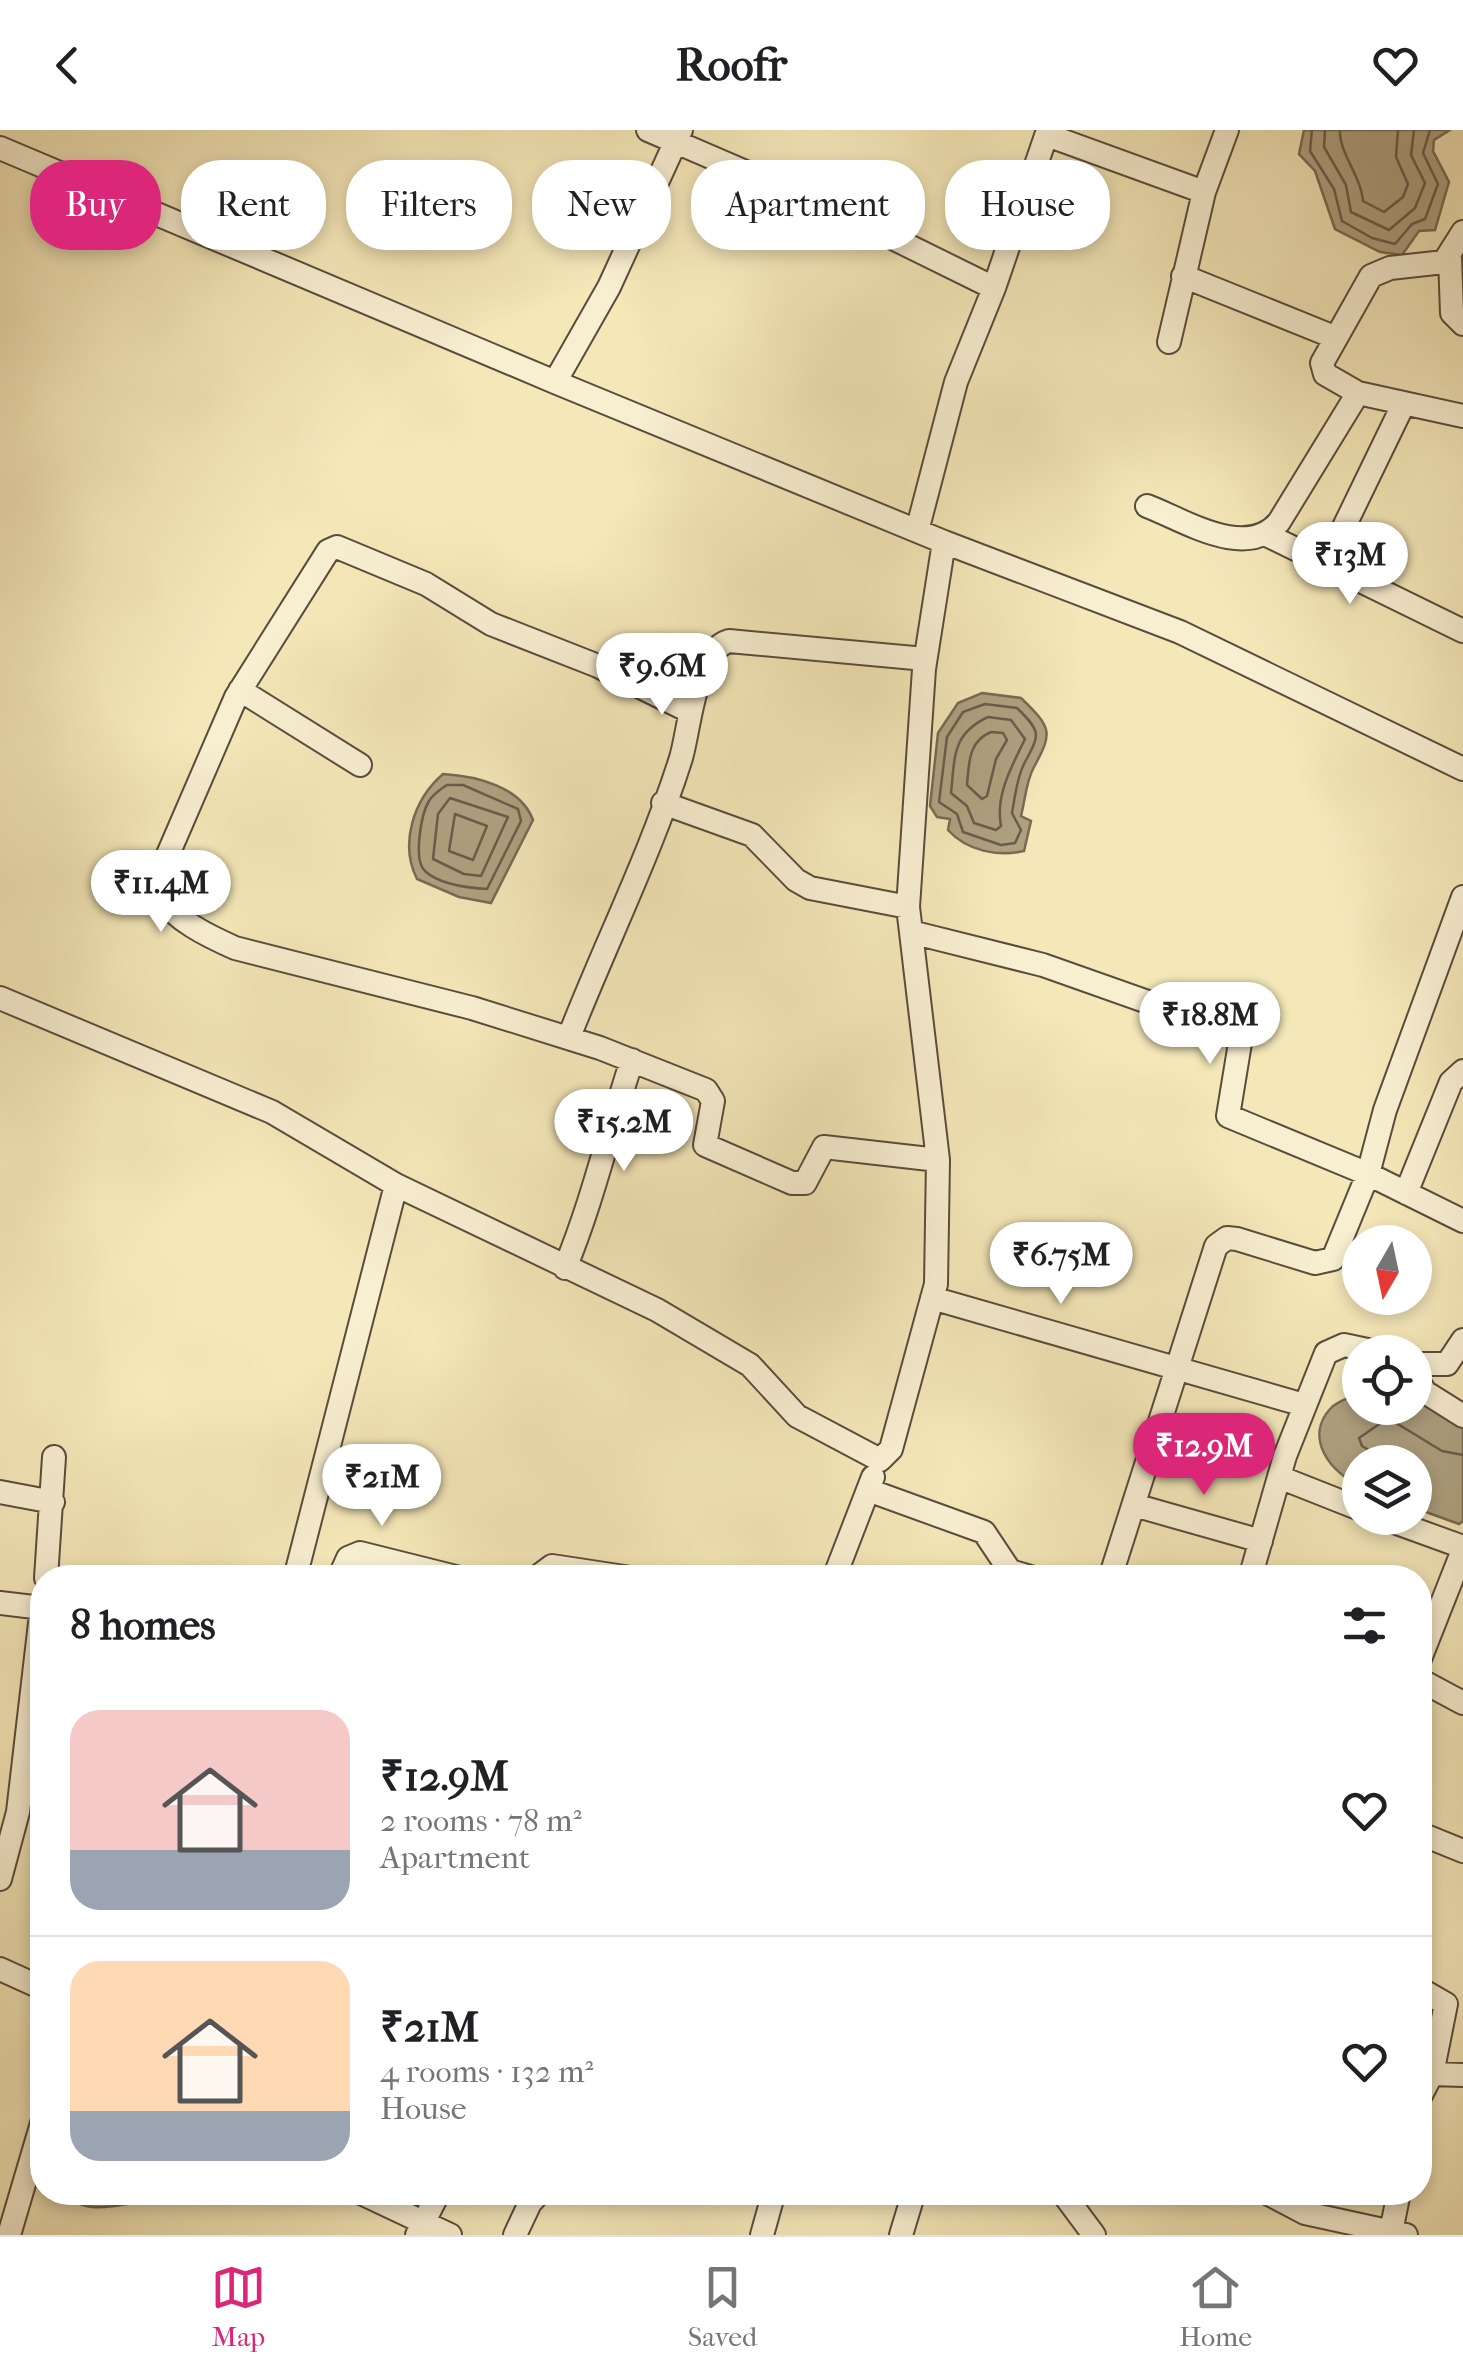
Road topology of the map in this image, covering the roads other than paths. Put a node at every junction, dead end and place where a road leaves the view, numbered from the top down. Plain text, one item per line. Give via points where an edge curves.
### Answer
1 (648, 130) edge
2 (1227, 130) edge
3 (1047, 132) edge
4 (679, 135) edge
5 (0, 148) edge
6 (1204, 192) junction
7 (1463, 232) edge
8 (1450, 258) junction
9 (1183, 276) junction
10 (994, 288) junction
11 (1463, 324) edge
12 (1334, 336) junction
13 (1169, 342) dead end
14 (554, 382) junction
15 (1358, 394) junction
16 (1404, 403) junction
17 (1463, 416) edge
18 (1147, 506) dead end
19 (917, 531) junction
20 (1265, 534) junction
21 (944, 542) junction
22 (1324, 566) junction
23 (1463, 632) edge
24 (925, 659) junction
25 (240, 690) junction
26 (690, 710) junction
27 (360, 766) dead end
28 (1463, 769) edge
29 (663, 803) junction
30 (1463, 896) edge
31 (908, 907) junction
32 (911, 932) junction
33 (0, 998) edge
34 (569, 1038) junction
35 (632, 1060) junction
36 (1463, 1071) edge
37 (938, 1160) junction
38 (1368, 1174) junction
39 (396, 1185) junction
40 (1406, 1193) junction
41 (1463, 1222) edge
42 (565, 1268) junction
43 (932, 1298) junction
44 (1463, 1340) edge
45 (1342, 1347) edge
46 (1432, 1364) edge
47 (1176, 1367) junction
48 (1432, 1396) edge
49 (1304, 1405) junction
50 (1463, 1416) edge
51 (54, 1456) dead end
52 (880, 1460) junction
53 (1278, 1477) junction
54 (868, 1490) junction
55 (0, 1492) edge
56 (1342, 1501) edge
57 (53, 1502) junction
58 (1134, 1505) junction
59 (1428, 1535) edge
60 (1260, 1541) junction
61 (1463, 1548) edge
62 (47, 1565) edge
63 (299, 1565) edge
64 (345, 1565) edge
65 (408, 1565) edge
66 (839, 1565) edge
67 (1006, 1565) edge
68 (1114, 1565) edge
69 (1254, 1565) edge
70 (0, 1603) edge
71 (30, 1606) edge
72 (1432, 1628) edge
73 (1432, 1686) edge
74 (1463, 1702) edge
75 (30, 1710) edge
76 (1432, 1838) edge
77 (1463, 1851) edge
78 (0, 1879) edge
79 (0, 1969) edge
80 (30, 1983) edge
81 (1432, 1996) edge
82 (1432, 2074) joint
83 (1463, 2075) edge
84 (30, 2164) edge
85 (382, 2205) edge
86 (433, 2205) edge
87 (529, 2205) edge
88 (770, 2205) edge
89 (910, 2205) edge
90 (1072, 2205) edge
91 (1286, 2205) edge
92 (1398, 2205) edge
93 (1321, 2226) edge
94 (420, 2227) edge
95 (1399, 2233) edge
96 (9, 2235) edge
97 (450, 2235) edge
98 (515, 2235) edge
99 (762, 2235) edge
100 (901, 2235) edge
101 (1094, 2235) edge

1 - 4 street
2 - 6 street
3 - 6 street
3 - 10 street
4 - 10 street
4 - 14 street via 610,287
5 - 14 street
6 - 9 street
7 - 8 street
8 - 11 street via 1452,313
8 - 12 street via 1376,272
9 - 12 street
9 - 13 street
10 - 19 street via 956,382
12 - 15 street via 1322,368
14 - 19 street
15 - 16 street
15 - 20 street
16 - 17 street
16 - 22 street
18 - 20 street via 1228,537
19 - 21 street
20 - 22 street
21 - 24 street
21 - 28 street via 1180,632
22 - 23 street
24 - 26 street via 729,641 712,656
24 - 31 street
25 - 26 street via 337,546 426,584 492,624
25 - 27 street
25 - 34 street via 162,870 158,896 168,908 234,948
26 - 29 street
29 - 31 street via 752,835 810,888
29 - 34 street
30 - 38 street
31 - 32 street
32 - 37 street
32 - 38 street via 1043,965 1227,1030 1240,1042 1228,1116
33 - 39 street via 272,1112
34 - 35 street
35 - 37 street via 711,1094 705,1145 792,1183 805,1183 824,1147
35 - 42 street
36 - 40 street via 1451,1082
37 - 43 street
38 - 40 street
38 - 47 street via 1339,1250 1324,1263 1237,1238 1220,1240
39 - 42 street
39 - 63 street
40 - 41 street
42 - 52 street via 732,1354 798,1416
43 - 47 street
43 - 52 street via 891,1449
44 - 46 street via 1448,1364
45 - 49 street via 1332,1347 1318,1366
47 - 49 street
47 - 58 street
48 - 50 street
49 - 53 street
51 - 57 street
52 - 54 street
53 - 56 street
53 - 60 street
54 - 66 street
54 - 67 street via 984,1532
55 - 57 street
57 - 62 street
58 - 60 street
58 - 68 street
59 - 61 street
60 - 69 street
61 - 72 street
64 - 65 street via 360,1553
70 - 71 street
73 - 74 street
75 - 78 street via 18,1812
76 - 77 street
79 - 80 street
81 - 82 street via 1446,2004
82 - 83 street
84 - 96 street
85 - 94 street
86 - 94 street
87 - 98 street
88 - 99 street
89 - 100 street
90 - 101 street
91 - 93 street
92 - 95 street
93 - 95 street
94 - 97 street

